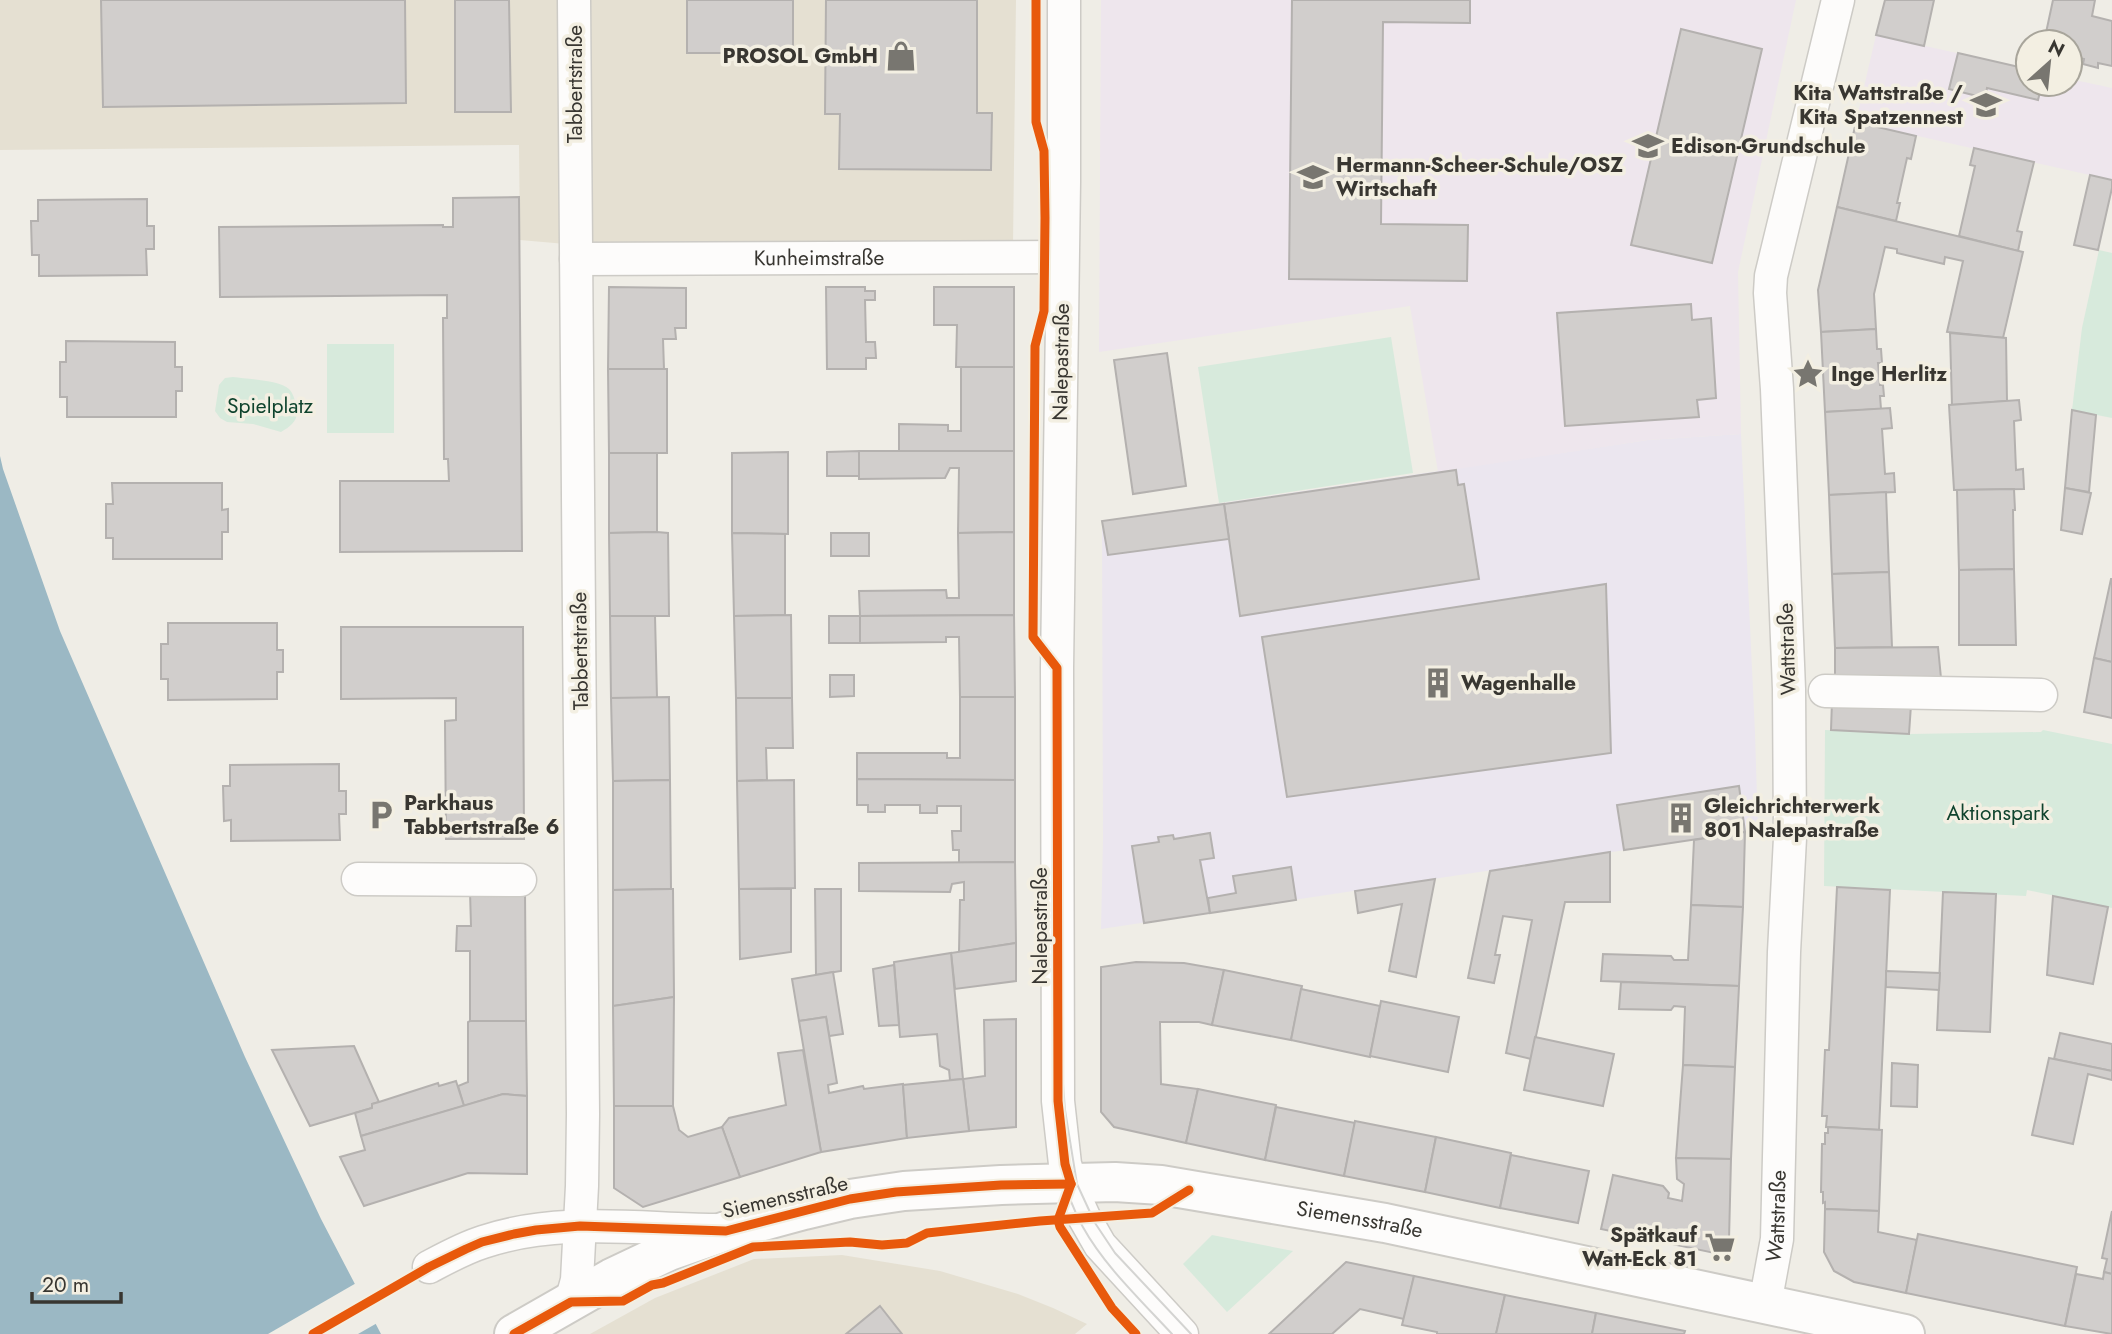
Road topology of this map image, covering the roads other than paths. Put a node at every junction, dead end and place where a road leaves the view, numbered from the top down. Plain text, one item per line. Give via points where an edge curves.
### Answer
1 (574, 0) edge
2 (1064, 0) edge
3 (1838, 0) edge
4 (1062, 257) junction
5 (576, 259) junction
6 (1825, 691) dead end
7 (2041, 695) dead end
8 (358, 879) dead end
9 (520, 880) dead end
10 (1071, 1184) junction
11 (580, 1226) junction
12 (726, 1231) junction
13 (429, 1267) dead end
14 (571, 1302) junction
15 (1765, 1304) junction
16 (514, 1334) edge
17 (1182, 1334) edge
18 (1905, 1334) edge

1 - 5 street, Tabbertstraße
2 - 4 street, Nalepastraße
3 - 15 street, Wattstraße via 1770,293 1789,689 1790,838 1777,1239
4 - 5 street, Kunheimstraße
4 - 10 street, Nalepastraße via 1058,1101
5 - 11 street, Tabbertstraße
6 - 7 street
8 - 9 street
10 - 12 main road, Siemensstraße via 896,1192
10 - 15 main road, Siemensstraße via 1161,1185 1371,1221
10 - 17 street, Nalepastraße via 1100,1245
11 - 12 street, Siemensstraße
11 - 13 street, Siemensstraße via 482,1242
11 - 14 street, Tabbertstraße
12 - 14 main road, Siemensstraße via 642,1262
14 - 16 main road, Siemensstraße
15 - 18 main road, Siemensstraße

